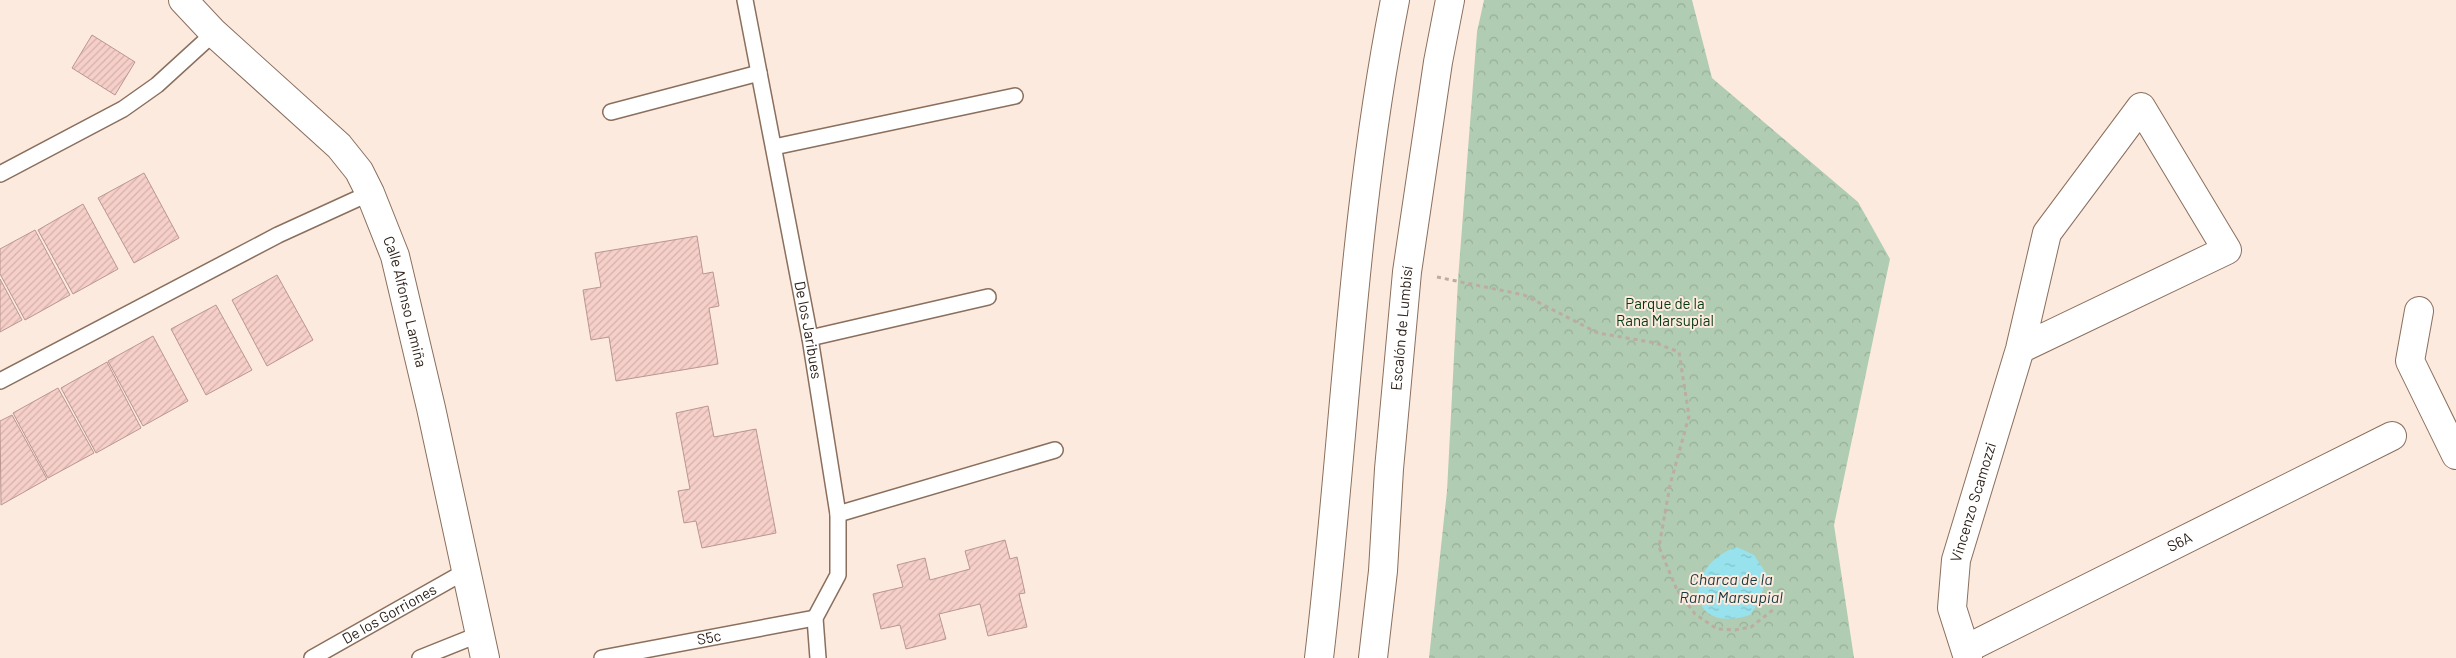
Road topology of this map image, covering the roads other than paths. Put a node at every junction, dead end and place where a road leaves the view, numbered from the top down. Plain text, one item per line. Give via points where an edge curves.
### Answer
1 (745, 0) edge
2 (1395, 0) edge
3 (1450, 0) edge
4 (197, 12) edge
5 (759, 73) junction
6 (1015, 96) dead end
7 (611, 112) dead end
8 (774, 147) junction
9 (0, 174) edge
10 (370, 193) junction
11 (988, 297) dead end
12 (2419, 312) dead end
13 (810, 338) junction
14 (2020, 349) junction
15 (0, 381) edge
16 (2392, 436) dead end
17 (1055, 450) dead end
18 (2456, 456) edge
19 (838, 514) junction
20 (466, 571) junction
21 (815, 618) junction
22 (483, 646) edge
23 (1967, 653) edge
24 (312, 658) edge
25 (420, 658) edge
26 (602, 658) edge
27 (818, 658) edge
28 (1319, 658) edge
29 (1373, 658) edge

1 - 5 lane, De los Jaribues
2 - 28 street via 1384,56 1359,250
3 - 29 street, Escalón de Lumbisí via 1407,272
4 - 9 lane via 157,85 123,109
4 - 10 street, Calle Alfonso Lamiña via 339,146 359,171
5 - 7 lane
5 - 8 lane, De los Jaribues
6 - 8 lane
8 - 13 lane, De los Jaribues
10 - 15 lane via 278,235
10 - 20 street, Calle Alfonso Lamiña via 395,256
11 - 13 lane
12 - 18 street via 2410,361
13 - 19 lane, De los Jaribues
14 - 14 street, Vincenzo Scamozzi via 2227,250 2141,107 2046,232
14 - 23 street, Vincenzo Scamozzi via 1956,560 1952,608
16 - 23 street, S6A
17 - 19 lane
19 - 21 lane, De los Jaribues via 838,575
20 - 22 street, Calle Alfonso Lamiña
20 - 24 lane, De los Gorriones
21 - 26 lane, S5c
21 - 27 lane
22 - 25 lane

